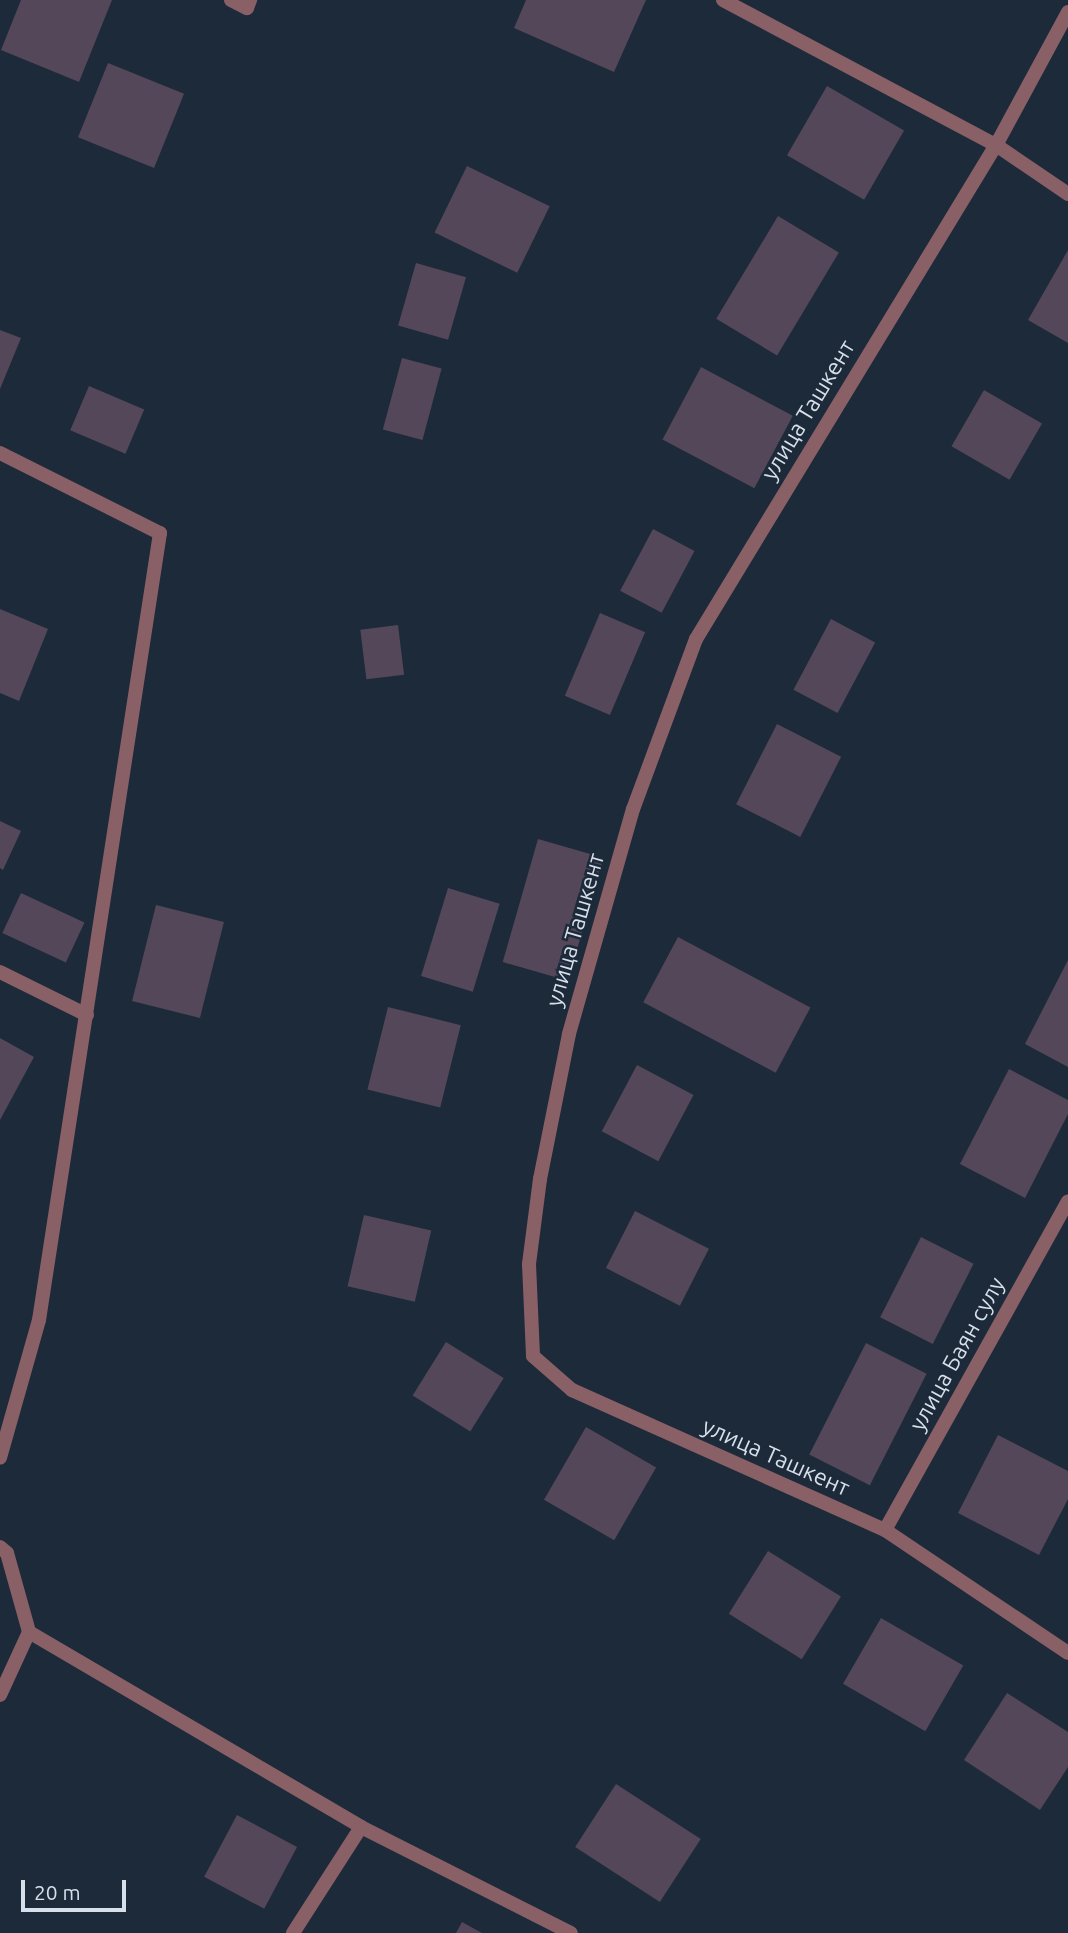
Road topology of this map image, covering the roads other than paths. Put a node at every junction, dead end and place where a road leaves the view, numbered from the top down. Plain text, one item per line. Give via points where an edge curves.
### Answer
1 (231, 0) edge
2 (723, 0) edge
3 (249, 4) edge
4 (1068, 12) edge
5 (996, 145) junction
6 (1068, 194) edge
7 (0, 453) edge
8 (0, 972) edge
9 (87, 1015) junction
10 (1068, 1201) edge
11 (0, 1458) edge
12 (885, 1530) junction
13 (0, 1547) edge
14 (29, 1632) junction
15 (1068, 1653) edge
16 (0, 1695) edge
17 (361, 1827) junction
18 (293, 1933) edge
19 (571, 1933) edge

1 - 3 street
2 - 5 street
4 - 5 street, улица Ташкент
5 - 6 street
5 - 12 street, улица Ташкент via 696,639 633,809 569,1034 540,1179 529,1264 533,1356 572,1390
7 - 9 street via 160,533
8 - 9 street
9 - 11 street via 38,1320
10 - 12 street, улица Баян сулу
12 - 15 street, улица Ташкент
13 - 14 street via 7,1553
14 - 16 street
14 - 17 street
17 - 18 street
17 - 19 street

